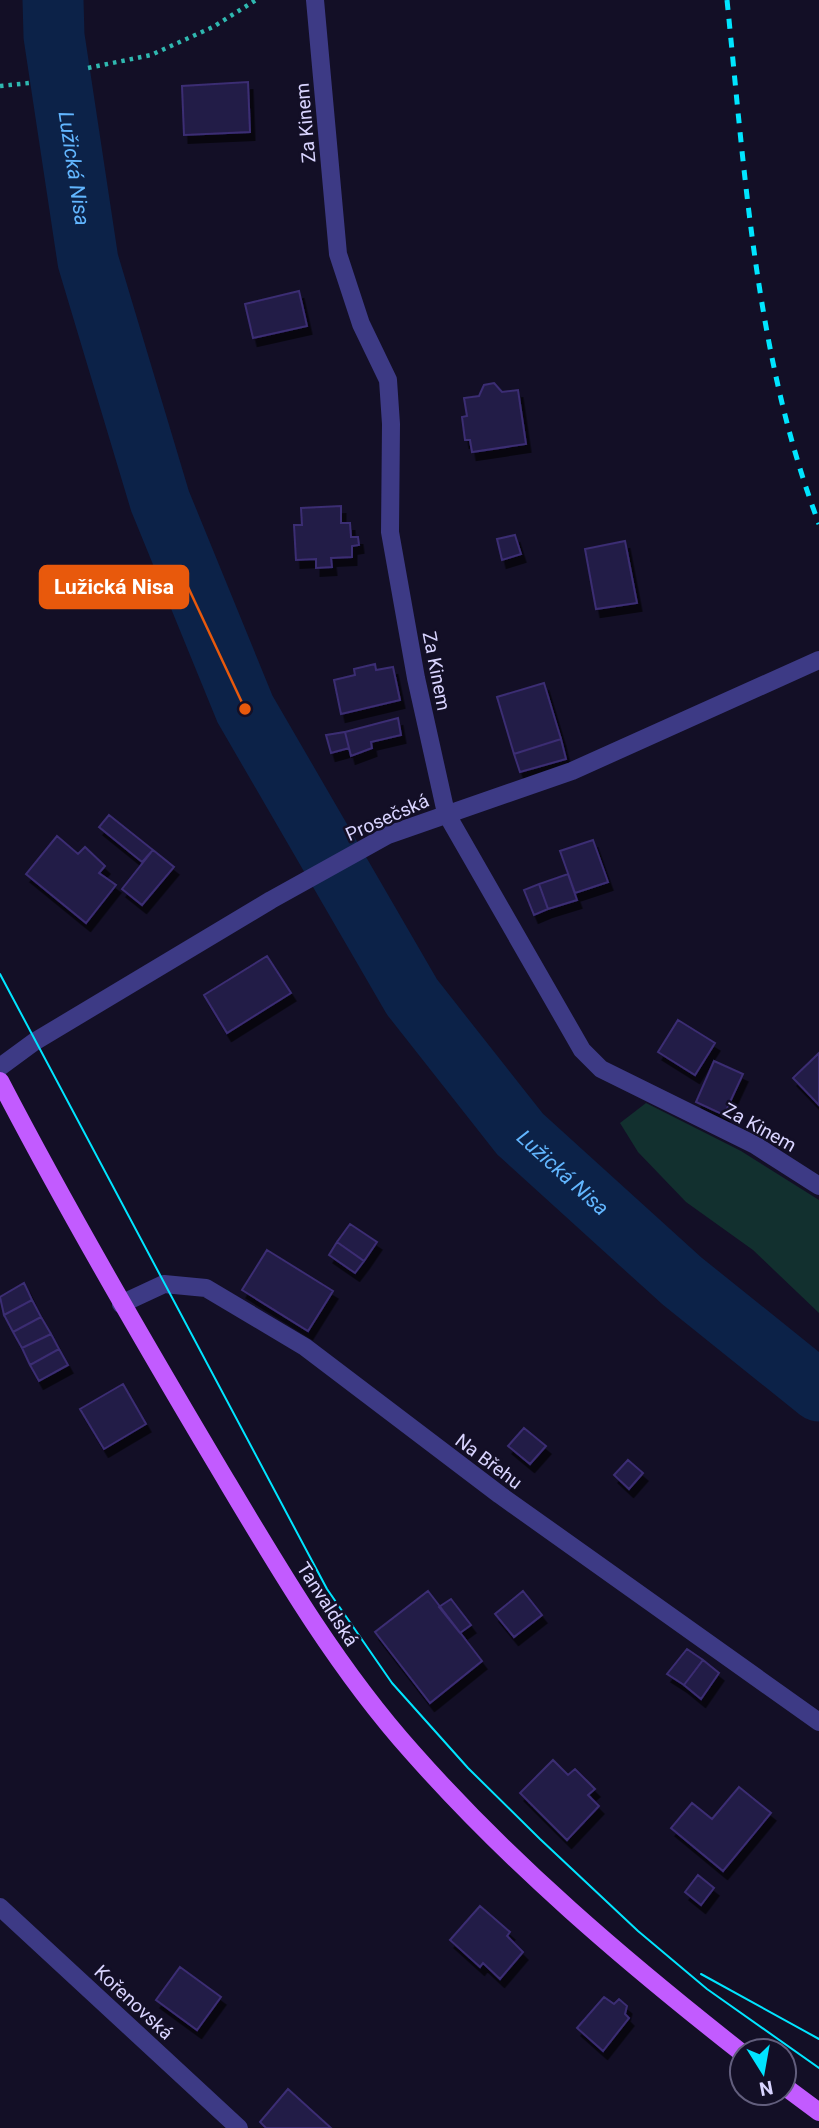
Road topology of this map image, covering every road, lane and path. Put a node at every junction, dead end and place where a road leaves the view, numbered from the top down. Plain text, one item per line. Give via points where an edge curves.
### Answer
1 (256, 0) edge
2 (315, 0) edge
3 (88, 68) dead end
4 (29, 83) dead end
5 (0, 86) edge
6 (819, 660) edge
7 (446, 813) junction
8 (0, 1067) edge
9 (0, 1082) edge
10 (819, 1186) edge
11 (121, 1304) junction
12 (819, 1722) edge
13 (0, 1907) edge
14 (728, 2041) edge
15 (798, 2096) edge
16 (819, 2112) edge
17 (239, 2128) edge

1 - 3 path via 213,27 152,55
2 - 7 street, Za Kinem via 338,254 361,324 388,380 390,532
4 - 5 path
6 - 7 street, Prosečská via 572,771
7 - 8 street, Prosečská via 388,835 271,900
7 - 10 street, Za Kinem via 582,1050 601,1069 755,1145
9 - 11 main road, Tanvaldská
11 - 12 street, Na Břehu via 164,1284 205,1287 283,1334
11 - 14 main road, Tanvaldská via 340,1661 412,1753 560,1902
13 - 17 street, Kořenovská
15 - 16 main road

